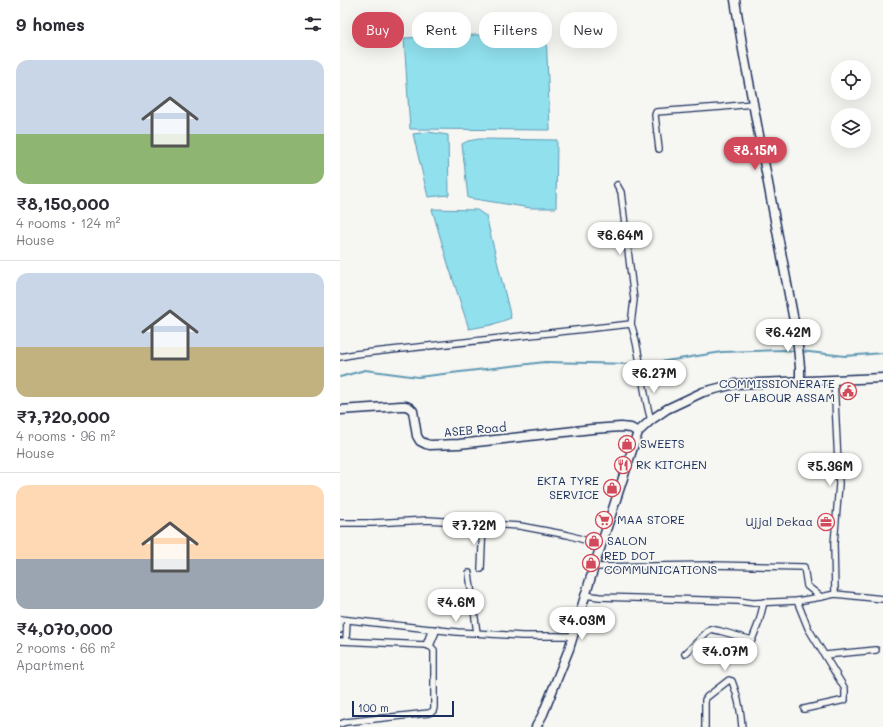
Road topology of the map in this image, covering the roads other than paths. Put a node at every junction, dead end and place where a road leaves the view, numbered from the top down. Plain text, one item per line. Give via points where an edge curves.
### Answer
1 (735, 0) edge
2 (752, 104) junction
3 (659, 148) dead end
4 (617, 184) dead end
5 (631, 324) junction
6 (340, 356) edge
7 (883, 378) edge
8 (834, 380) junction
9 (800, 381) junction
10 (340, 410) edge
11 (651, 420) junction
12 (638, 432) junction
13 (340, 523) edge
14 (483, 523) junction
15 (601, 544) junction
16 (594, 567) junction
17 (481, 569) dead end
18 (469, 573) dead end
19 (835, 594) junction
20 (585, 595) junction
21 (820, 597) junction
22 (883, 599) edge
23 (797, 601) junction
24 (764, 602) junction
25 (340, 619) edge
26 (347, 620) junction
27 (434, 629) junction
28 (340, 630) edge
29 (477, 633) junction
30 (573, 636) junction
31 (343, 641) edge
32 (428, 646) junction
33 (876, 650) dead end
34 (685, 654) dead end
35 (825, 655) junction
36 (804, 709) dead end
37 (340, 724) edge
38 (536, 727) edge
39 (705, 727) edge
40 (742, 727) edge

1 - 2 street
2 - 3 street via 656,112
2 - 9 street via 797,337
4 - 5 street via 621,192 634,300
5 - 6 street
5 - 11 street via 636,338
7 - 8 street
8 - 9 street
8 - 19 street via 839,484 834,544
9 - 11 street via 735,384 703,392 667,409
10 - 12 street, ASEB Road via 406,406 414,411 418,438 430,445 621,427
11 - 12 street
12 - 15 street
13 - 14 street via 428,520
14 - 15 street via 520,526
14 - 17 street
15 - 16 street
16 - 20 street
16 - 21 street via 804,567 807,586
18 - 29 street
19 - 21 street
19 - 22 street
20 - 24 street
20 - 30 street
21 - 23 street
23 - 24 street
23 - 35 street via 808,628
24 - 34 street via 752,640 710,630
25 - 26 street
25 - 28 street
26 - 27 street
26 - 31 street
27 - 29 street
27 - 32 street
29 - 30 street
30 - 38 street
31 - 32 street
32 - 37 street via 434,650 433,711
33 - 35 street
35 - 36 street via 845,689 845,700
39 - 40 street via 705,700 730,680 738,696

